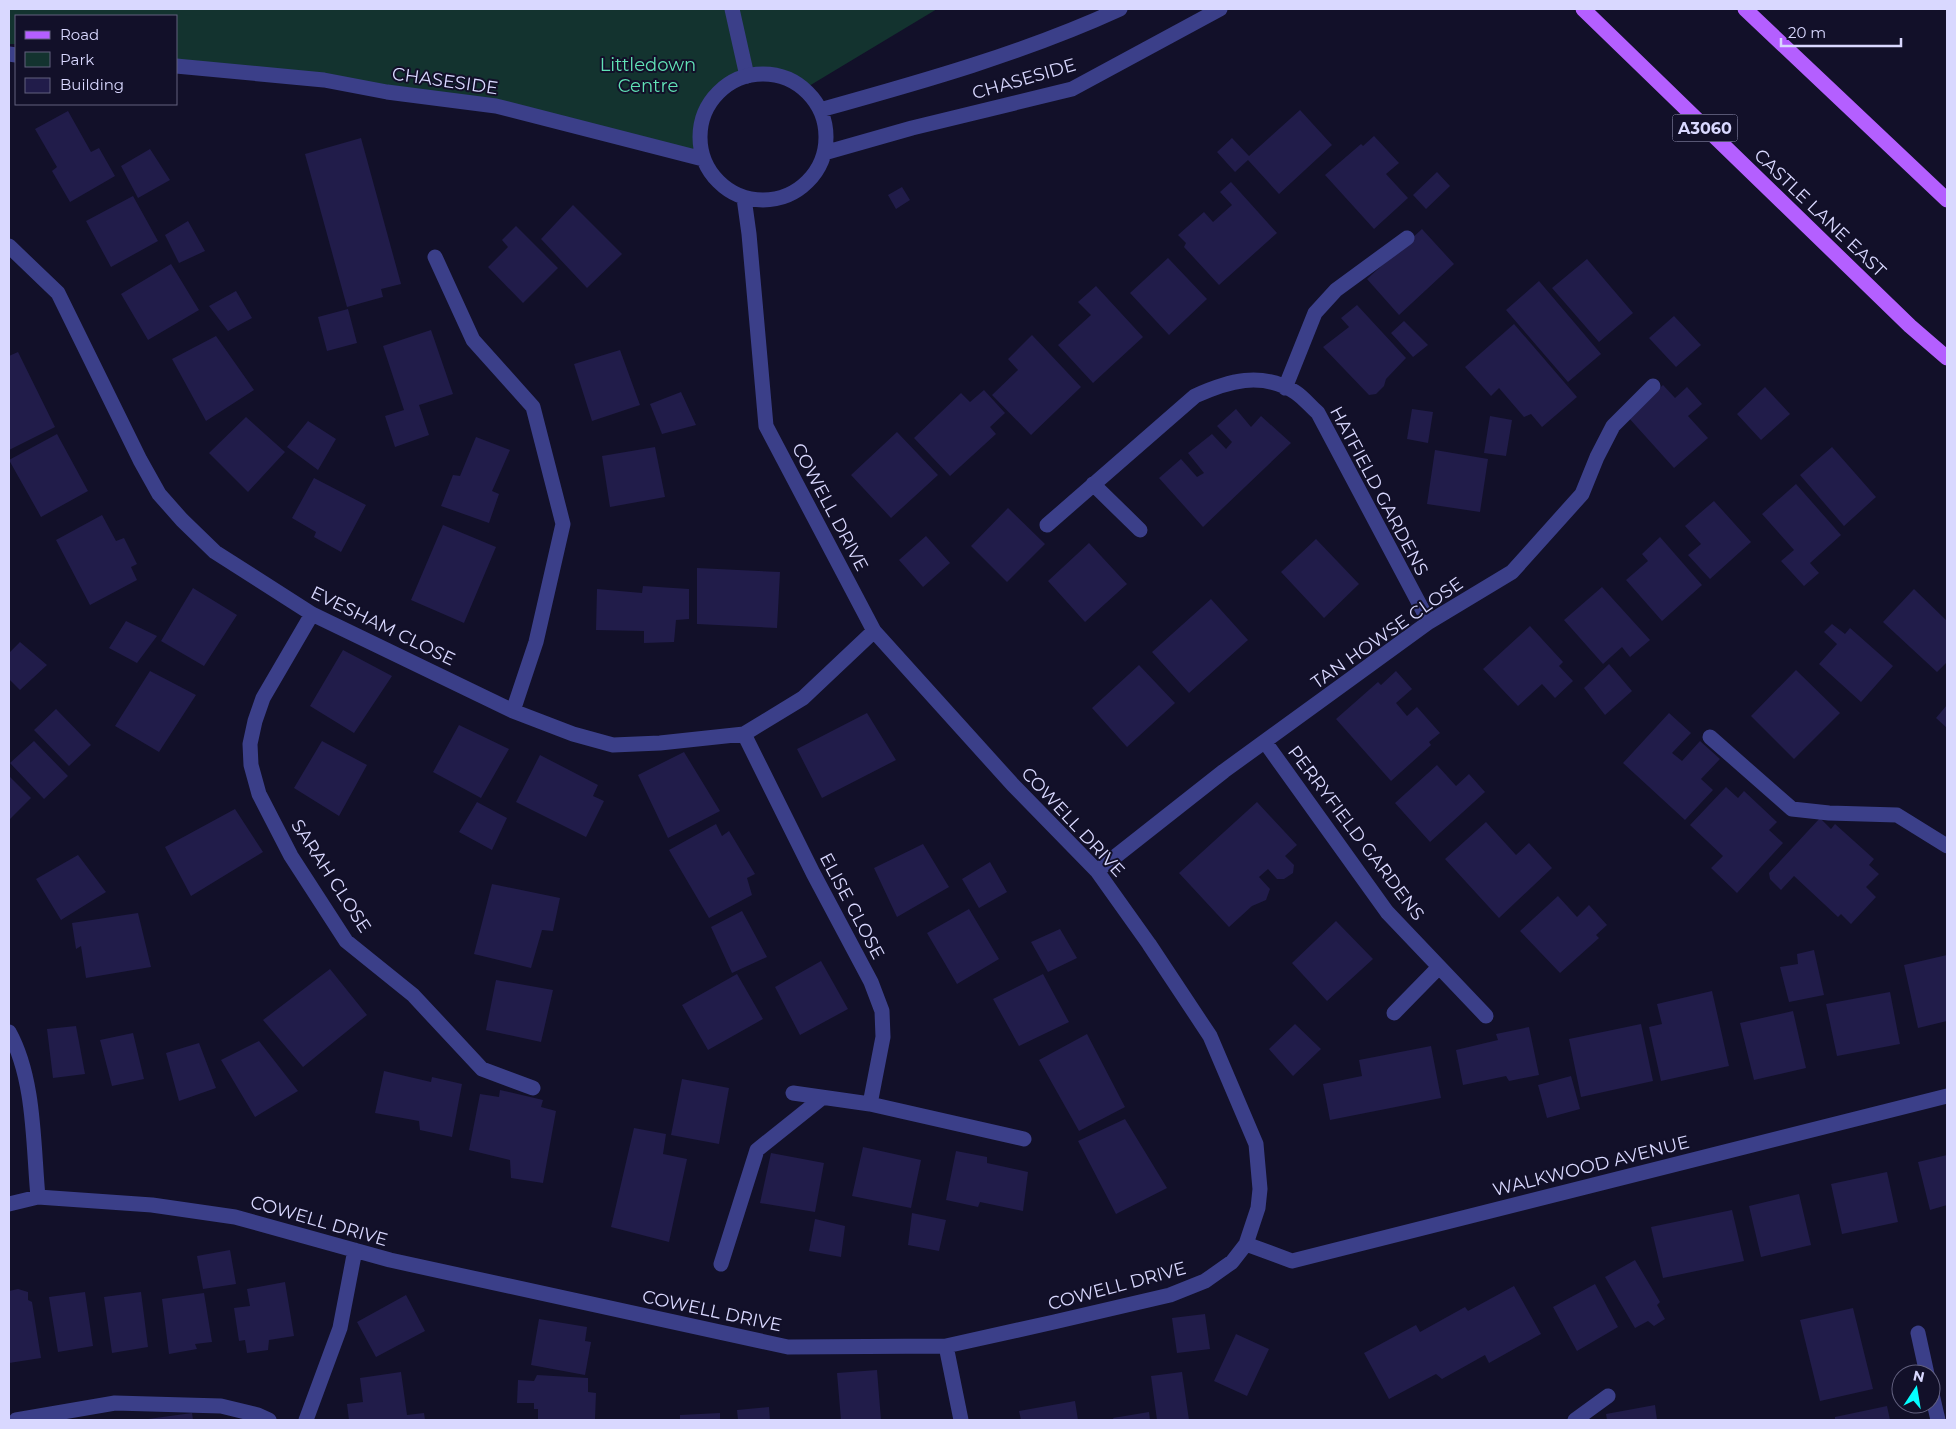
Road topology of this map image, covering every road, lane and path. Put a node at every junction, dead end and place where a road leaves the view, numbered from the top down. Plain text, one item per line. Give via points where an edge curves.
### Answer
1 (732, 9) edge
2 (1120, 9) edge
3 (1220, 9) edge
4 (1583, 9) edge
5 (1745, 9) edge
6 (178, 66) edge
7 (748, 76) junction
8 (820, 110) junction
9 (824, 153) junction
10 (703, 159) junction
11 (750, 199) junction
12 (1947, 200) edge
13 (1407, 238) dead end
14 (9, 246) edge
15 (435, 257) dead end
16 (1947, 358) edge
17 (1653, 386) dead end
18 (1285, 388) junction
19 (1093, 484) junction
20 (1047, 525) dead end
21 (1140, 530) dead end
22 (312, 614) junction
23 (1429, 622) junction
24 (874, 631) junction
25 (512, 711) junction
26 (744, 734) junction
27 (1710, 737) dead end
28 (1265, 742) junction
29 (1947, 846) edge
30 (1097, 871) junction
31 (1439, 967) junction
32 (1394, 1014) dead end
33 (1486, 1016) dead end
34 (9, 1032) edge
35 (533, 1088) dead end
36 (793, 1093) dead end
37 (1947, 1096) edge
38 (822, 1098) junction
39 (870, 1104) junction
40 (1024, 1139) dead end
41 (38, 1197) junction
42 (9, 1204) edge
43 (1246, 1244) junction
44 (355, 1250) junction
45 (721, 1264) dead end
46 (1918, 1333) dead end
47 (946, 1346) junction
48 (1925, 1364) edge
49 (1608, 1396) dead end
50 (16, 1420) edge
51 (269, 1420) edge
52 (306, 1420) edge
53 (961, 1420) edge
54 (1575, 1420) edge

1 - 7 street
2 - 8 street, CHASESIDE via 1070,32 902,88
3 - 9 street, CHASESIDE via 1072,89
4 - 16 main road, CASTLE LANE EAST / A3060 via 1910,326
5 - 12 main road
6 - 10 street, CHASESIDE via 324,80 496,106
7 - 8 street via 765,74 789,80 804,89
7 - 10 street via 723,88 704,113 699,144
8 - 9 street via 825,124
9 - 11 street via 816,171 803,186 786,197 766,201
10 - 11 street via 713,176 728,190
11 - 24 street, COWELL DRIVE via 749,234 766,426
13 - 18 street via 1336,290 1315,313
14 - 22 street, EVESHAM CLOSE via 58,294 160,494 215,552
15 - 25 street via 473,340 533,407 563,524 536,642
17 - 23 street, TAN HOWSE CLOSE via 1613,426 1582,494 1512,572
18 - 19 street, HATFIELD GARDENS via 1270,381 1242,380 1221,384 1194,396
18 - 23 street, HATFIELD GARDENS via 1295,392 1318,413
19 - 20 street, HATFIELD GARDENS
19 - 21 street
22 - 25 street, EVESHAM CLOSE
22 - 35 street, SARAH CLOSE via 263,698 255,721 250,744 251,765 259,794 291,856 346,941 413,995 482,1069
23 - 28 street, TAN HOWSE CLOSE
24 - 26 street, EVESHAM CLOSE via 804,698
24 - 30 street, COWELL DRIVE
25 - 26 street, EVESHAM CLOSE via 613,745
26 - 39 street, ELISE CLOSE via 871,982 882,1011 883,1037
27 - 29 street via 1792,810 1897,815
28 - 30 street, TAN HOWSE CLOSE
28 - 31 street, PERRYFIELD GARDENS via 1387,912
30 - 43 street, COWELL DRIVE via 1210,1036 1256,1144 1260,1189 1258,1208
31 - 32 street
31 - 33 street, PERRYFIELD GARDENS
34 - 41 street via 28,1084
36 - 38 street
37 - 43 street, WALKWOOD AVENUE via 1292,1261
38 - 39 street
38 - 45 street via 757,1150
39 - 40 street
41 - 42 street, COWELL DRIVE
41 - 44 street, COWELL DRIVE via 152,1205 235,1217
43 - 47 street, COWELL DRIVE via 1232,1262 1205,1281 1170,1295
44 - 47 street, COWELL DRIVE via 788,1347
44 - 52 street via 340,1328
46 - 48 street
47 - 53 street
49 - 54 street
50 - 51 street via 115,1403 221,1406

